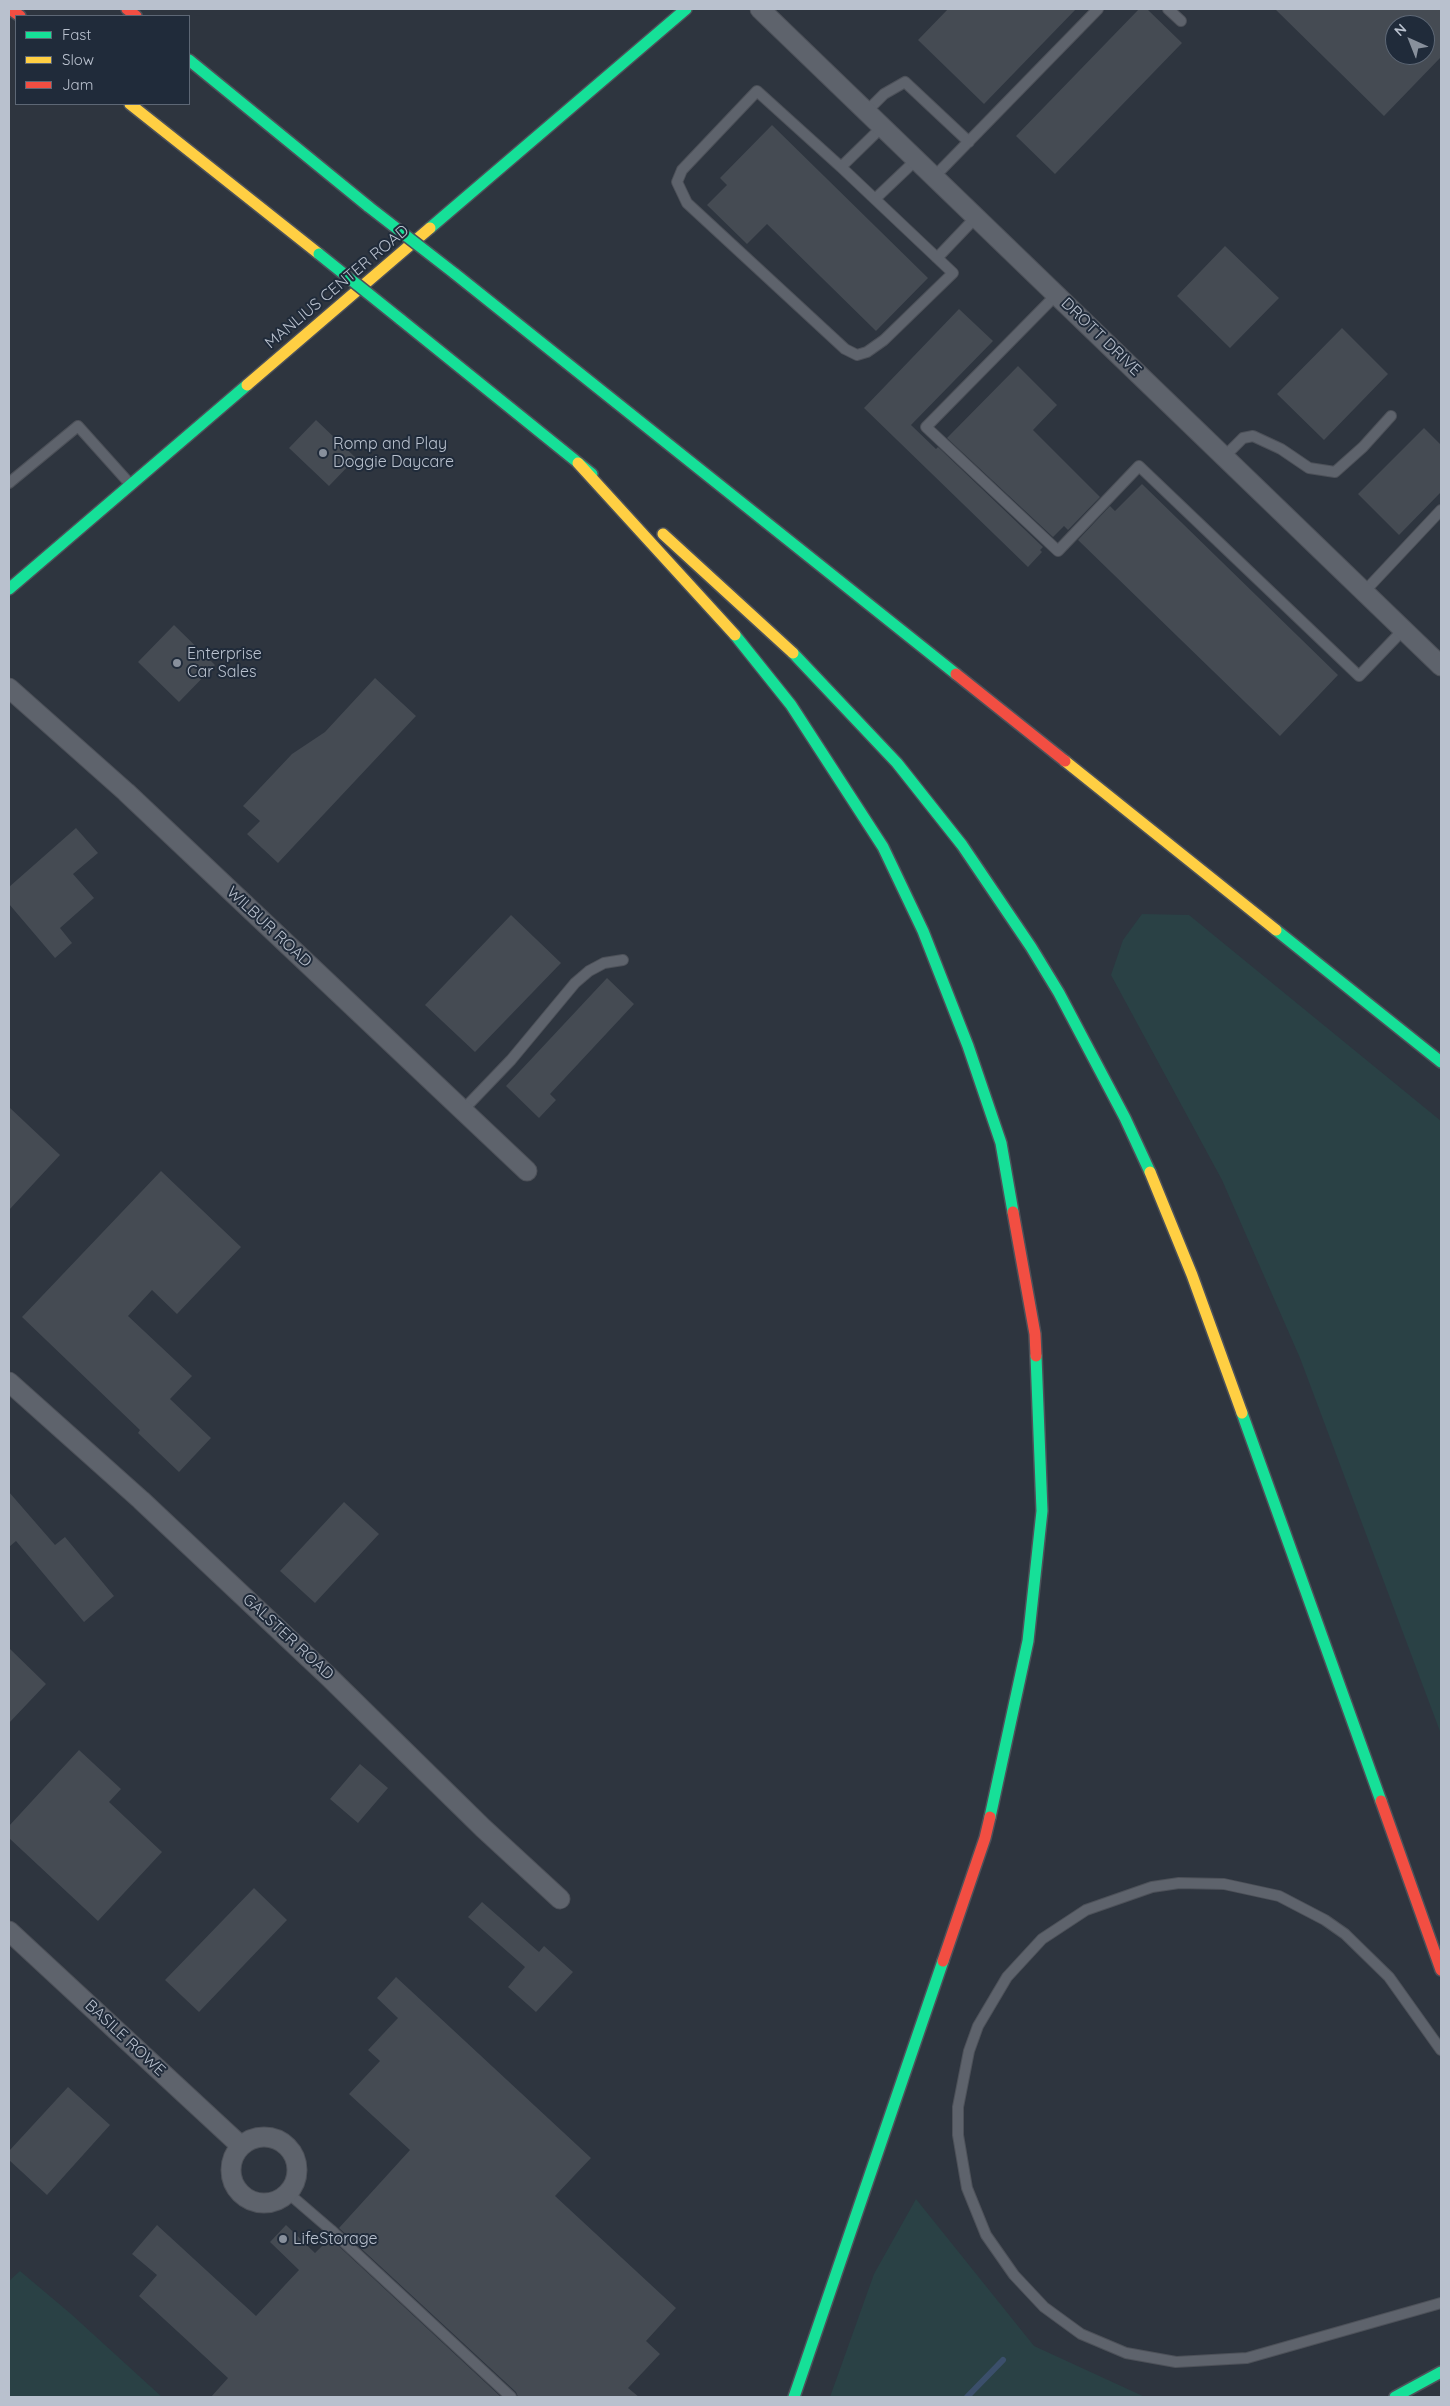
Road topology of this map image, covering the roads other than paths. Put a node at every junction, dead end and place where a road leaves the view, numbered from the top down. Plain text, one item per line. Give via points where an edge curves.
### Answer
1 (686, 9) edge
2 (760, 9) edge
3 (1098, 9) edge
4 (1168, 9) edge
5 (1181, 21) dead end
6 (190, 61) edge
7 (131, 105) edge
8 (867, 111) junction
9 (883, 126) junction
10 (969, 142) junction
11 (917, 159) junction
12 (841, 167) junction
13 (935, 176) junction
14 (875, 199) junction
15 (977, 216) junction
16 (937, 258) junction
17 (1057, 294) junction
18 (1391, 416) dead end
19 (1224, 456) junction
20 (578, 463) junction
21 (9, 483) edge
22 (130, 485) junction
23 (1441, 510) edge
24 (9, 589) edge
25 (1364, 592) junction
26 (1403, 630) junction
27 (1441, 666) edge
28 (9, 688) edge
29 (623, 960) dead end
30 (1441, 1062) edge
31 (463, 1110) junction
32 (527, 1171) dead end
33 (9, 1382) edge
34 (560, 1899) dead end
35 (9, 1931) edge
36 (1441, 1970) edge
37 (1441, 2050) edge
38 (241, 2146) junction
39 (288, 2193) junction
40 (1441, 2303) edge
41 (1441, 2372) edge
42 (511, 2397) edge
43 (794, 2397) edge
44 (1396, 2397) edge

1 - 22 main road, MANLIUS CENTER ROAD
2 - 8 street, DROTT DRIVE
3 - 10 lane
4 - 5 lane
6 - 30 main road, bridge via 368,208 454,273
7 - 20 main road, bridge
8 - 9 street, DROTT DRIVE
8 - 10 lane via 884,94 905,82
9 - 11 street, DROTT DRIVE
9 - 12 lane
10 - 13 lane
11 - 13 street, DROTT DRIVE
11 - 14 lane
12 - 14 lane
12 - 16 lane via 757,91 682,170 677,182 688,203 845,349 857,355 868,352 884,340 953,273
13 - 15 street, DROTT DRIVE
14 - 16 lane
15 - 16 lane
15 - 17 street, DROTT DRIVE
17 - 19 street, DROTT DRIVE
17 - 26 lane via 926,427 1058,551 1139,466 1359,676
18 - 19 lane via 1334,472 1309,468 1281,448 1252,436 1243,438
19 - 25 street, DROTT DRIVE
20 - 36 main road via 748,610 811,670 898,763 962,845 1059,993 1125,1118 1192,1275
20 - 43 main road via 725,623 792,705 883,847 923,931 1001,1142 1035,1334 1042,1511 1028,1641 987,1829
21 - 22 lane via 78,426
22 - 24 main road, MANLIUS CENTER ROAD
23 - 25 lane
25 - 26 street, DROTT DRIVE
26 - 27 street, DROTT DRIVE
28 - 31 street, WILBUR ROAD via 132,797
29 - 31 lane via 604,963 575,983 511,1060
31 - 32 street, WILBUR ROAD
33 - 34 street, GALSTER ROAD via 170,1526
35 - 38 street, BASILE ROWE
37 - 40 lane via 1389,1976 1345,1934 1325,1920 1280,1896 1224,1884 1178,1883 1152,1887 1086,1910 1042,1939 1007,1977 978,2026 969,2051 958,2107 958,2135 967,2188 986,2235 1014,2275 1044,2307 1081,2334 1126,2353 1176,2362 1247,2358
38 - 39 street via 252,2138 266,2136 279,2139 290,2147 297,2160 298,2174
38 - 39 street via 234,2154 231,2176 242,2196 255,2202 269,2203
39 - 42 lane
41 - 44 main road

